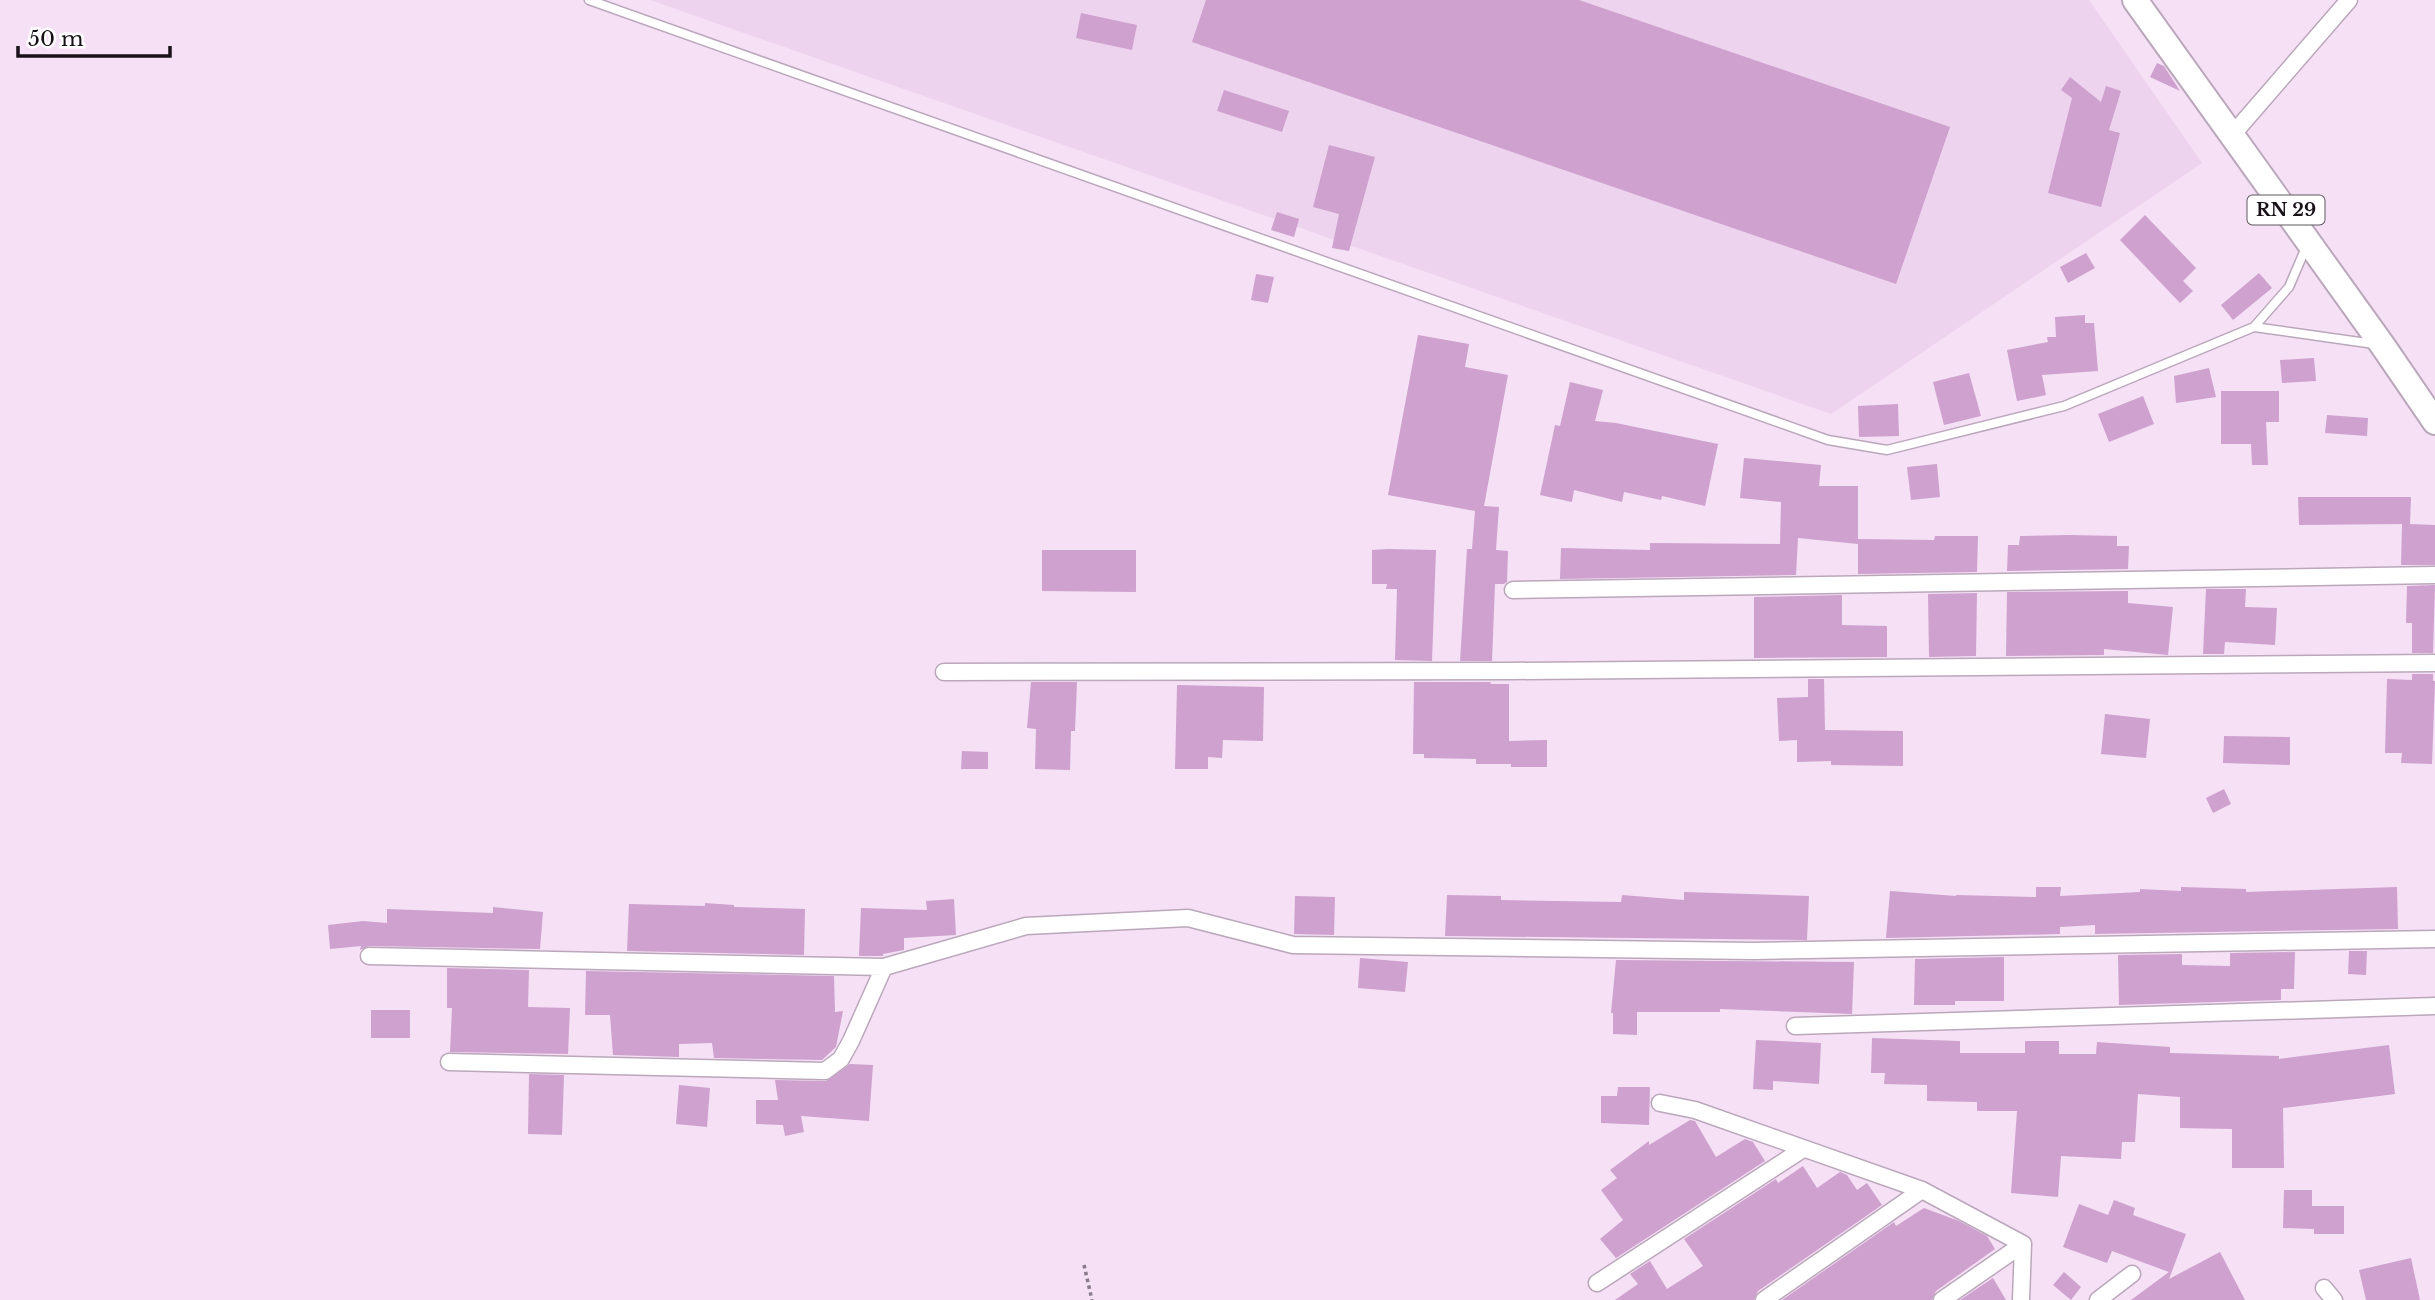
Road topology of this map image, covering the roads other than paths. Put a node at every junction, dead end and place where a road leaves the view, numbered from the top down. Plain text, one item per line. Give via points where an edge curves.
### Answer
1 (589, 0) edge
2 (2135, 0) edge
3 (2349, 0) edge
4 (2232, 134) junction
5 (2308, 243) junction
6 (2254, 327) junction
7 (2383, 346) junction
8 (2435, 422) edge
9 (2435, 575) edge
10 (1513, 590) dead end
11 (2435, 663) edge
12 (944, 672) dead end
13 (2435, 939) edge
14 (369, 956) dead end
15 (884, 967) junction
16 (2435, 1006) edge
17 (1794, 1026) dead end
18 (449, 1062) dead end
19 (1660, 1103) dead end
20 (1802, 1149) junction
21 (1922, 1190) junction
22 (2023, 1244) junction
23 (2132, 1275) dead end
24 (1597, 1283) dead end
25 (1765, 1300) edge
26 (1942, 1300) edge
27 (2021, 1300) edge
28 (2098, 1300) edge

1 - 6 lane via 1828,440 1887,450 2064,405
2 - 4 main road, RN 29
3 - 4 street
4 - 5 main road, RN 29
5 - 6 lane via 2289,286
5 - 7 main road, RN 29
6 - 7 lane
7 - 8 main road, RN 29
9 - 10 street
11 - 12 street
13 - 15 street via 1754,951 1293,945 1188,918 1026,926
14 - 15 street
15 - 18 street via 841,1059 825,1071
16 - 17 street
19 - 20 street via 1695,1110
20 - 21 street
20 - 24 street
21 - 22 street
21 - 25 street
22 - 26 street
22 - 27 street
23 - 28 street

